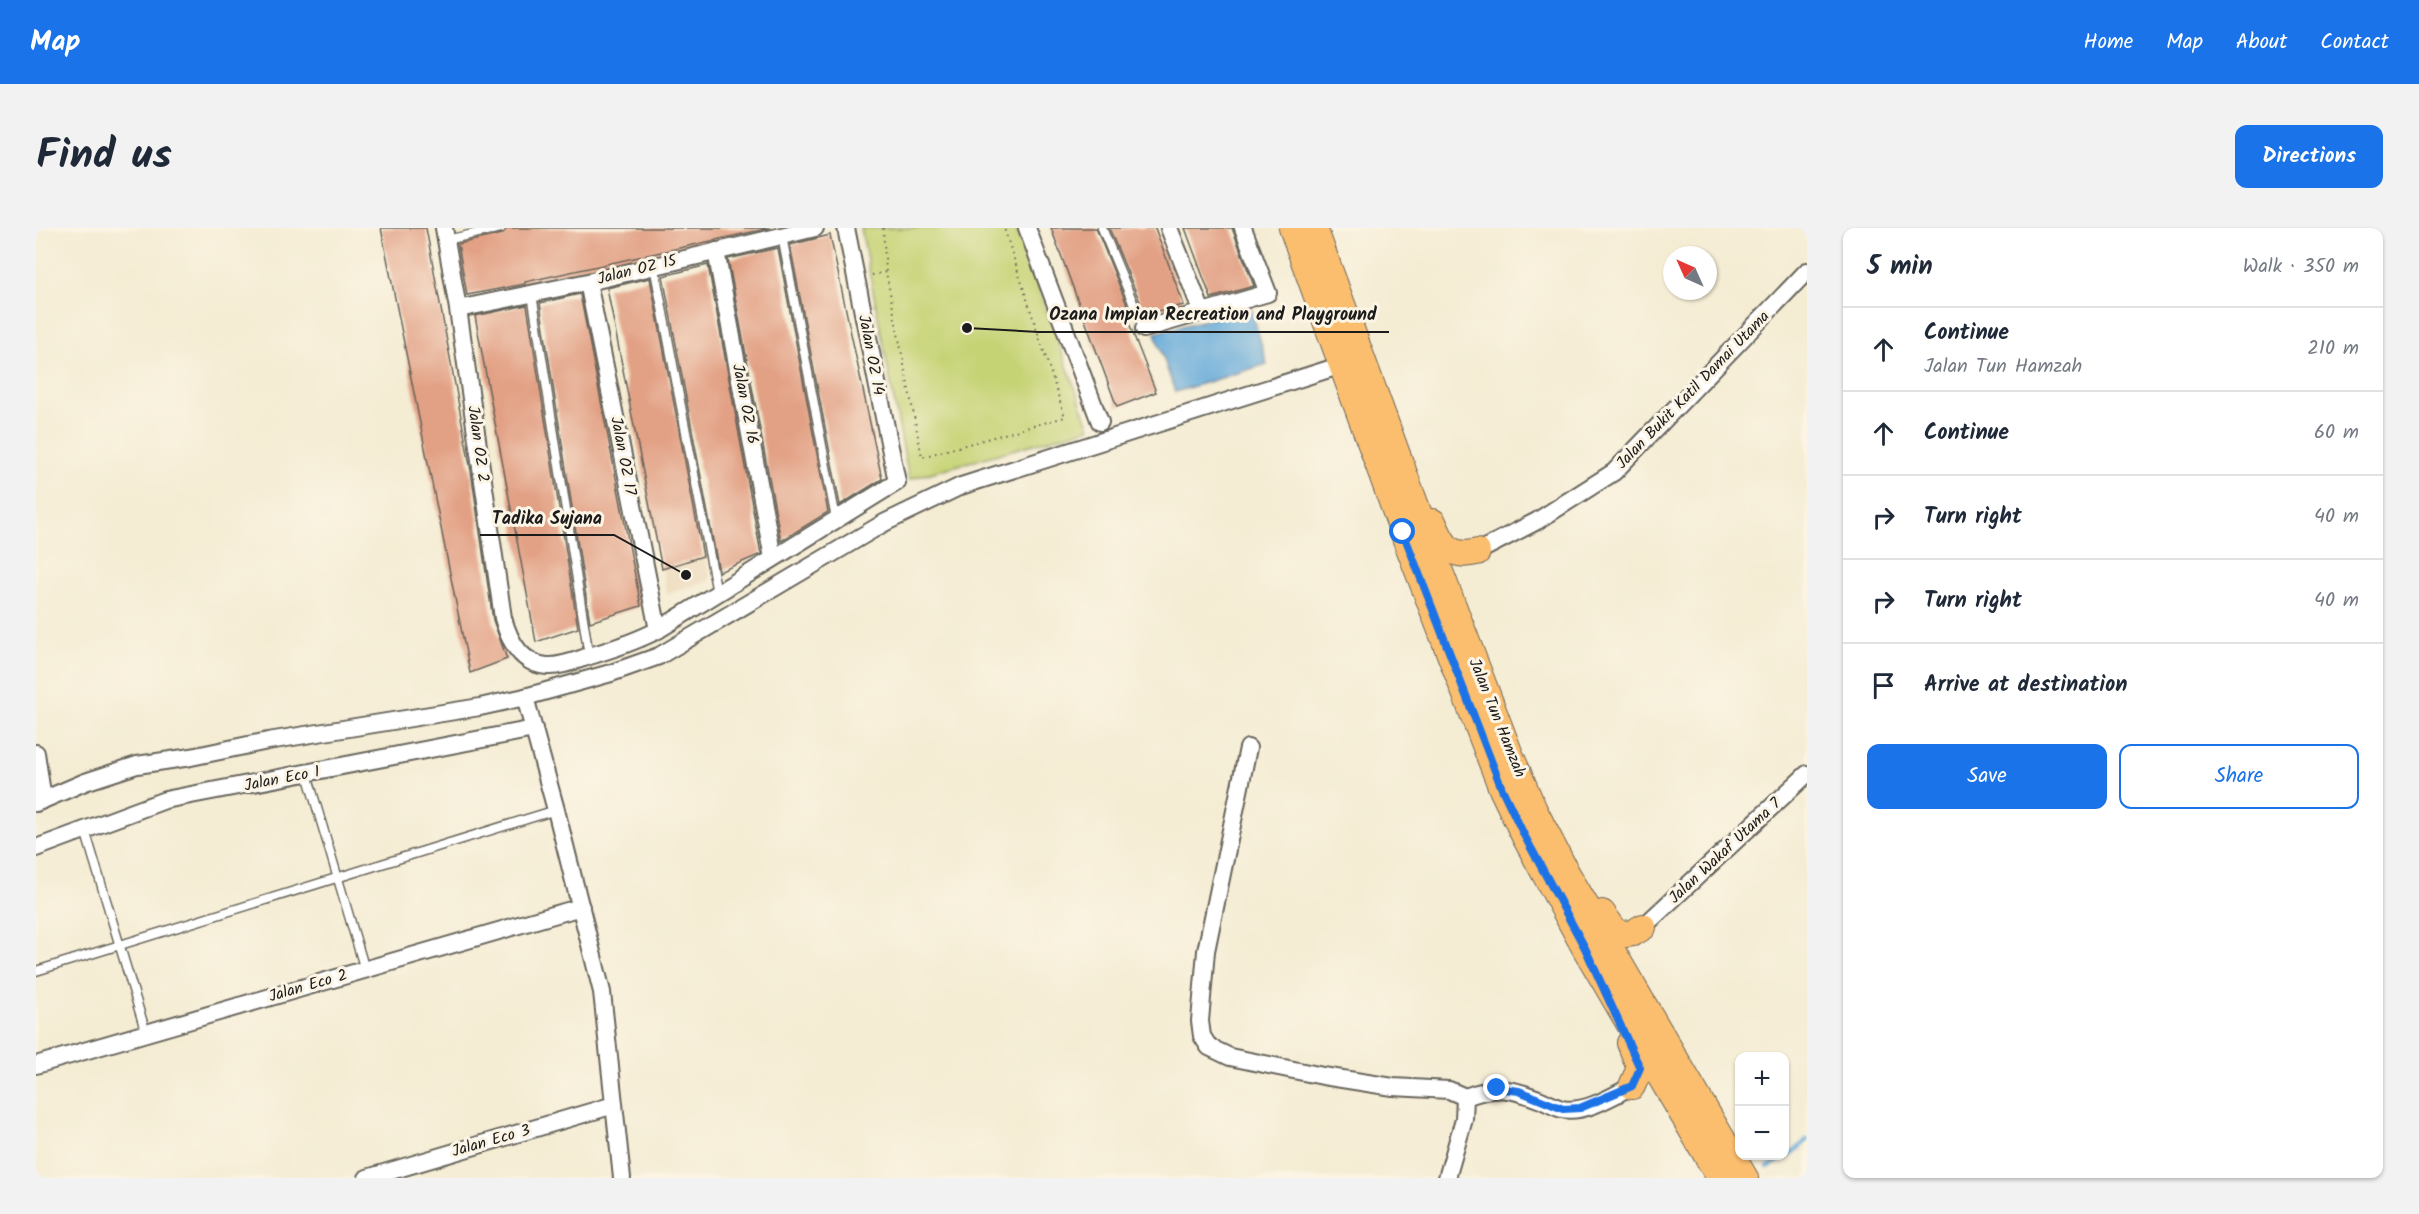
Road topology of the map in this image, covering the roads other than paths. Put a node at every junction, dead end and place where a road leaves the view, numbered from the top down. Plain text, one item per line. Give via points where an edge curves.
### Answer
1 (501, 228) edge
2 (815, 228) edge
3 (846, 228) edge
4 (1027, 228) edge
5 (1102, 228) edge
6 (1169, 228) edge
7 (1243, 228) edge
8 (1292, 228) edge
9 (1314, 228) edge
10 (445, 234) edge
11 (782, 236) junction
12 (716, 251) junction
13 (654, 266) junction
14 (1807, 272) edge
15 (588, 282) junction
16 (532, 294) junction
17 (458, 309) junction
18 (1202, 312) junction
19 (1144, 329) joint
20 (1342, 365) junction
21 (1369, 379) junction
22 (1100, 422) dead end
23 (836, 519) junction
24 (1477, 552) junction
25 (773, 558) junction
26 (717, 593) junction
27 (658, 630) junction
28 (589, 656) junction
29 (525, 697) junction
30 (1495, 717) junction
31 (534, 729) junction
32 (1248, 748) dead end
33 (36, 753) edge
34 (307, 774) junction
35 (1807, 774) edge
36 (40, 801) edge
37 (556, 810) junction
38 (1534, 810) junction
39 (85, 830) junction
40 (36, 848) edge
41 (338, 878) junction
42 (581, 907) junction
43 (1643, 927) junction
44 (119, 945) junction
45 (1585, 948) junction
46 (365, 969) junction
47 (36, 970) edge
48 (146, 1033) junction
49 (36, 1065) edge
50 (1682, 1070) junction
51 (1632, 1086) junction
52 (1466, 1097) junction
53 (614, 1105) junction
54 (367, 1178) edge
55 (622, 1178) edge
56 (1447, 1178) edge
57 (1720, 1178) edge
58 (1745, 1178) edge

1 - 10 lane
2 - 11 street, Jalan OZ 15
3 - 23 street, Jalan OZ 14 via 897,482
4 - 22 street
5 - 19 lane
6 - 18 street
7 - 18 street via 1268,293
8 - 20 main road, Jalan Tun Hamzah
9 - 21 main road, Jalan Tun Hamzah
10 - 17 street, Jalan OZ 2
11 - 12 street, Jalan OZ 15
11 - 23 lane
12 - 13 street, Jalan OZ 15
12 - 25 street, Jalan OZ 16
13 - 15 street, Jalan OZ 15
13 - 26 lane
14 - 24 street, Jalan Bukit Katil Damai Utama via 1614,472
15 - 16 street, Jalan OZ 15
15 - 27 street, Jalan OZ 17
16 - 17 street, Jalan OZ 15
16 - 28 lane
17 - 28 street, Jalan OZ 2 via 503,618 512,644 521,655 546,666
18 - 19 street
20 - 29 street via 961,486 884,524 659,656
20 - 45 main road, Jalan Tun Hamzah via 1502,789
21 - 24 main road via 1443,544 1456,553
21 - 30 main road, Jalan Tun Hamzah
23 - 25 street
24 - 30 main road via 1456,576 1456,586
25 - 26 street
26 - 27 street
27 - 28 street
29 - 31 street
29 - 36 street via 137,765
30 - 38 main road, Jalan Tun Hamzah
31 - 34 street, Jalan Eco 1
31 - 37 street
32 - 52 street via 1206,951 1202,1036 1209,1047 1230,1057 1393,1087 1449,1090
33 - 36 street
34 - 39 street, Jalan Eco 1 via 165,800
34 - 41 lane
35 - 43 street, Jalan Wakaf Utama 7
37 - 41 lane
37 - 42 street
38 - 43 main road via 1618,935 1625,936
38 - 50 main road, Jalan Tun Hamzah
39 - 40 street, Jalan Eco 1
39 - 44 lane
41 - 44 lane
41 - 46 lane
42 - 46 street, Jalan Eco 2
42 - 53 street via 602,992
43 - 50 main road via 1631,952 1631,964
44 - 47 lane
44 - 48 lane
45 - 51 main road via 1638,1061 1640,1068
45 - 57 main road, Jalan Tun Hamzah
46 - 48 street, Jalan Eco 2
48 - 49 street, Jalan Eco 2
50 - 58 main road, Jalan Tun Hamzah
51 - 52 street via 1580,1108 1563,1109 1519,1091 1497,1088
51 - 57 main road via 1642,1085 1658,1093
52 - 56 street via 1464,1119
53 - 54 street, Jalan Eco 3
53 - 55 street

